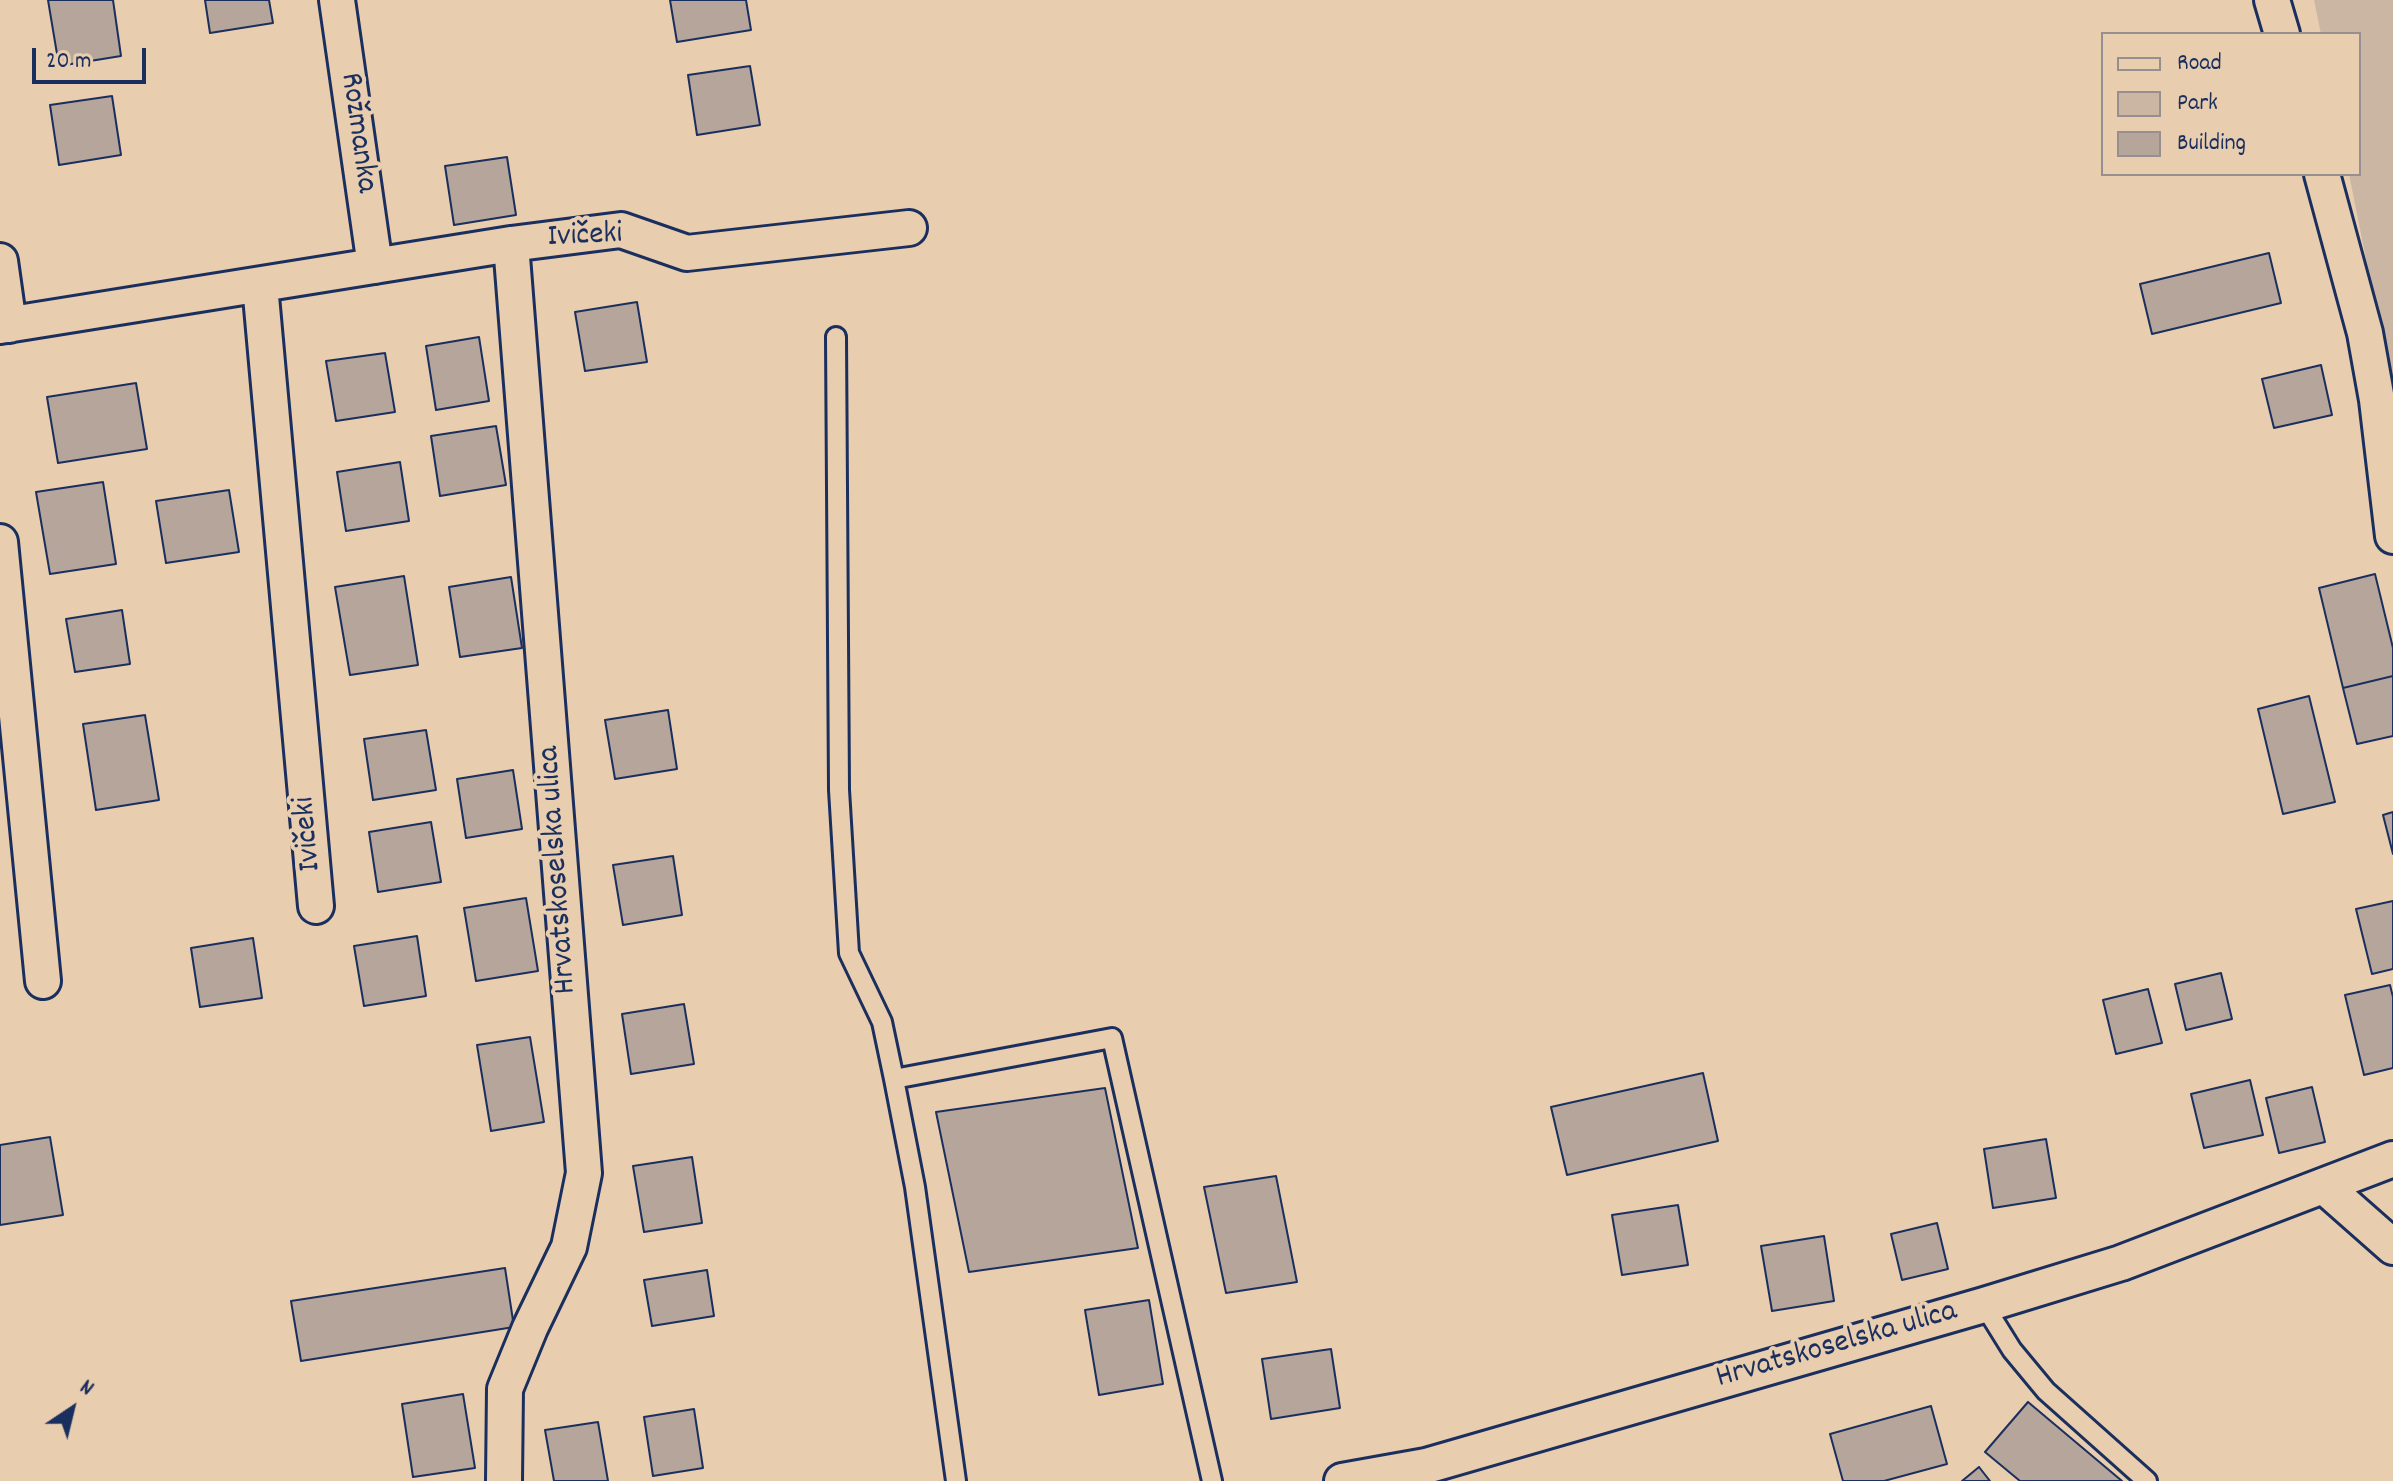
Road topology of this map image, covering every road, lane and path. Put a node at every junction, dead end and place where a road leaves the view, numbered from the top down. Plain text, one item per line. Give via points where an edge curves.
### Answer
1 (337, 0) edge
2 (2272, 0) edge
3 (2281, 32) edge
4 (2323, 176) edge
5 (909, 228) dead end
6 (511, 244) junction
7 (0, 261) edge
8 (375, 266) junction
9 (260, 285) junction
10 (4, 325) edge
11 (836, 337) dead end
12 (2393, 536) edge
13 (0, 542) edge
14 (316, 906) dead end
15 (43, 981) dead end
16 (894, 1079) junction
17 (2393, 1159) edge
18 (2325, 1187) junction
19 (2393, 1247) edge
20 (1984, 1305) junction
21 (1433, 1473) edge
22 (504, 1481) edge
23 (956, 1481) edge
24 (1212, 1481) edge
25 (1342, 1481) edge
26 (2147, 1481) edge

1 - 8 street, Rožmanka
2 - 3 street
4 - 12 street via 2365,333
5 - 6 street, Ivičeki via 687,253 621,230
6 - 8 street, Ivičeki
6 - 22 street, Hrvatskoselska ulica via 584,1173 569,1247 505,1389
7 - 10 street, Ivičeki
8 - 9 street, Ivičeki
9 - 10 street, Ivičeki
9 - 14 street, Ivičeki
11 - 16 lane via 839,790 849,953 882,1022
13 - 15 street
16 - 23 lane via 915,1187
16 - 24 lane via 1112,1038
17 - 18 street, Hrvatskoselska ulica
18 - 19 street
18 - 20 street, Hrvatskoselska ulica via 2121,1263
20 - 21 street, Hrvatskoselska ulica
20 - 26 lane via 2046,1391
21 - 25 street, Hrvatskoselska ulica

